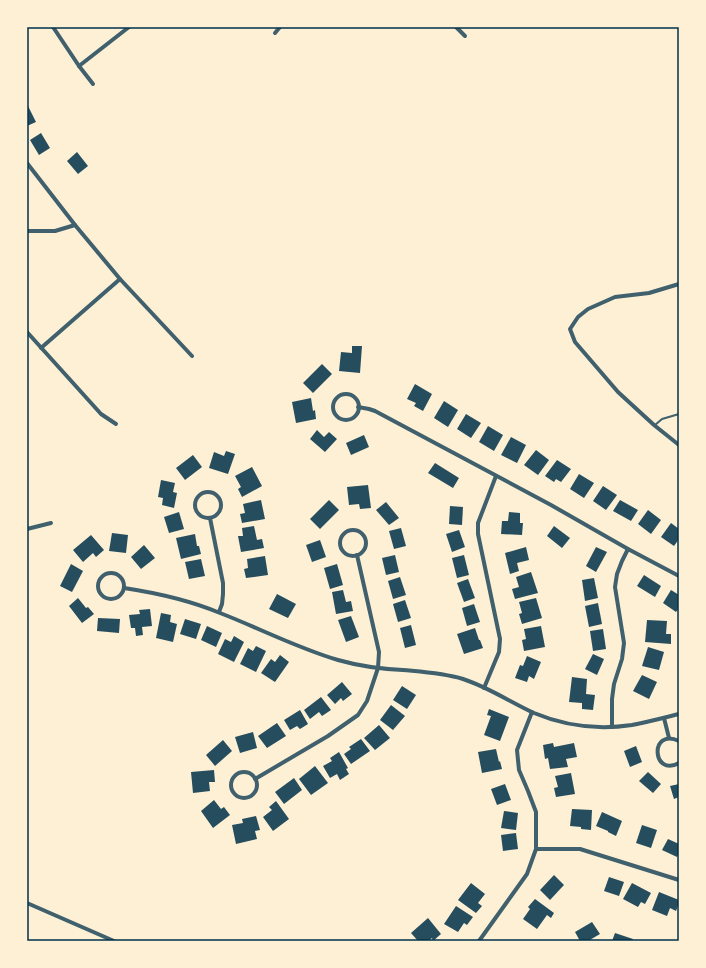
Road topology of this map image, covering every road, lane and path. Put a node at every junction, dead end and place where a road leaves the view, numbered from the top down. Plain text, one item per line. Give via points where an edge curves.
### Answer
1 (53, 27) edge
2 (129, 27) edge
3 (280, 27) edge
4 (456, 27) edge
5 (275, 33) dead end
6 (465, 36) dead end
7 (78, 66) junction
8 (93, 84) dead end
9 (27, 163) edge
10 (75, 225) junction
11 (27, 231) edge
12 (120, 279) junction
13 (679, 284) edge
14 (27, 332) edge
15 (41, 348) junction
16 (192, 356) dead end
17 (358, 407) junction
18 (679, 414) edge
19 (116, 424) dead end
20 (654, 425) junction
21 (679, 444) edge
22 (496, 476) junction
23 (210, 518) junction
24 (51, 523) dead end
25 (27, 529) edge
26 (628, 549) junction
27 (357, 556) junction
28 (679, 576) edge
29 (124, 588) junction
30 (219, 612) junction
31 (378, 668) junction
32 (484, 688) junction
33 (532, 712) junction
34 (679, 714) edge
35 (664, 718) junction
36 (612, 727) junction
37 (668, 738) junction
38 (679, 741) edge
39 (679, 763) edge
40 (255, 779) junction
41 (536, 850) junction
42 (679, 880) edge
43 (27, 903) edge
44 (114, 941) edge
45 (479, 941) edge

1 - 7 street
2 - 7 street
3 - 5 street
4 - 6 street
7 - 8 street
9 - 10 street
10 - 11 street via 55,231
10 - 12 street
12 - 15 street
12 - 16 street
13 - 20 street via 649,293 615,297 588,309 578,317 570,329 575,342 618,392
14 - 15 street
15 - 19 street via 100,414
17 - 17 street via 354,417 347,420 337,417 333,411 337,397 344,394 354,398
17 - 22 street via 375,411
18 - 20 lane via 662,419
20 - 21 street
22 - 26 street
22 - 32 street via 478,523 478,534 500,639 499,652
23 - 23 street via 200,516 195,506 196,499 205,492 216,495 221,504 219,512
23 - 30 street via 223,583
24 - 25 street
26 - 28 street
26 - 36 street via 617,574 615,587 624,643 614,684
27 - 27 street via 365,549 366,543 362,534 352,530 343,535 340,545 346,554
27 - 31 street via 379,652
29 - 29 street via 117,597 110,599 100,594 98,583 104,574 115,574 123,581
29 - 30 street via 168,596
30 - 31 street via 318,654 352,664
31 - 32 street via 440,673
31 - 40 street via 367,701 358,715 328,736
32 - 33 street
33 - 36 street via 568,724
33 - 41 street via 517,750 519,770 536,812
34 - 35 street
35 - 36 street
35 - 37 street
37 - 38 street
37 - 39 street via 657,749 659,759 668,765
40 - 40 street via 256,789 250,797 239,798 234,794 231,784 236,775 243,772
41 - 42 street via 580,849
41 - 45 street via 527,874
43 - 44 street

